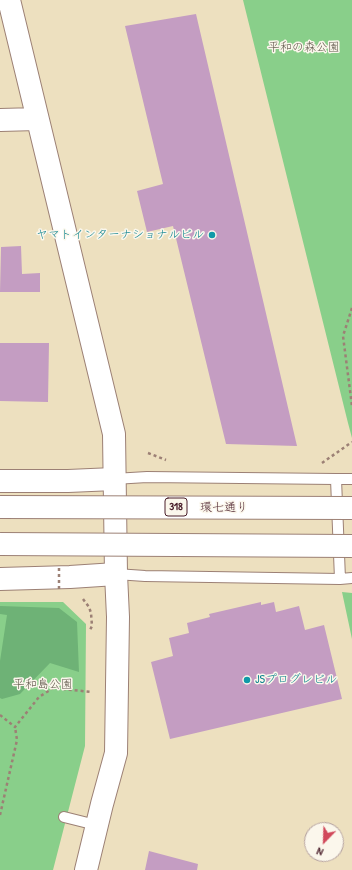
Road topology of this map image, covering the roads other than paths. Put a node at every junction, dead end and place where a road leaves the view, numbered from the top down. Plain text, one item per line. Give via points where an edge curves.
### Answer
1 (9, 0) edge
2 (37, 119) junction
3 (0, 120) edge
4 (114, 479) junction
5 (336, 479) junction
6 (352, 479) edge
7 (0, 480) edge
8 (0, 507) edge
9 (352, 508) edge
10 (0, 544) edge
11 (352, 546) edge
12 (116, 574) junction
13 (340, 578) junction
14 (352, 578) edge
15 (0, 579) edge
16 (64, 817) dead end
17 (96, 825) junction
18 (86, 870) edge

1 - 2 main road
2 - 3 main road
2 - 4 main road via 114,434
4 - 5 lane
4 - 7 main road
4 - 12 main road
5 - 6 lane
5 - 13 lane
8 - 9 main road, 環七通り / 318, bridge
10 - 11 main road, bridge
12 - 13 lane
12 - 15 main road
12 - 17 main road via 116,753
13 - 14 lane
16 - 17 lane
17 - 18 main road

